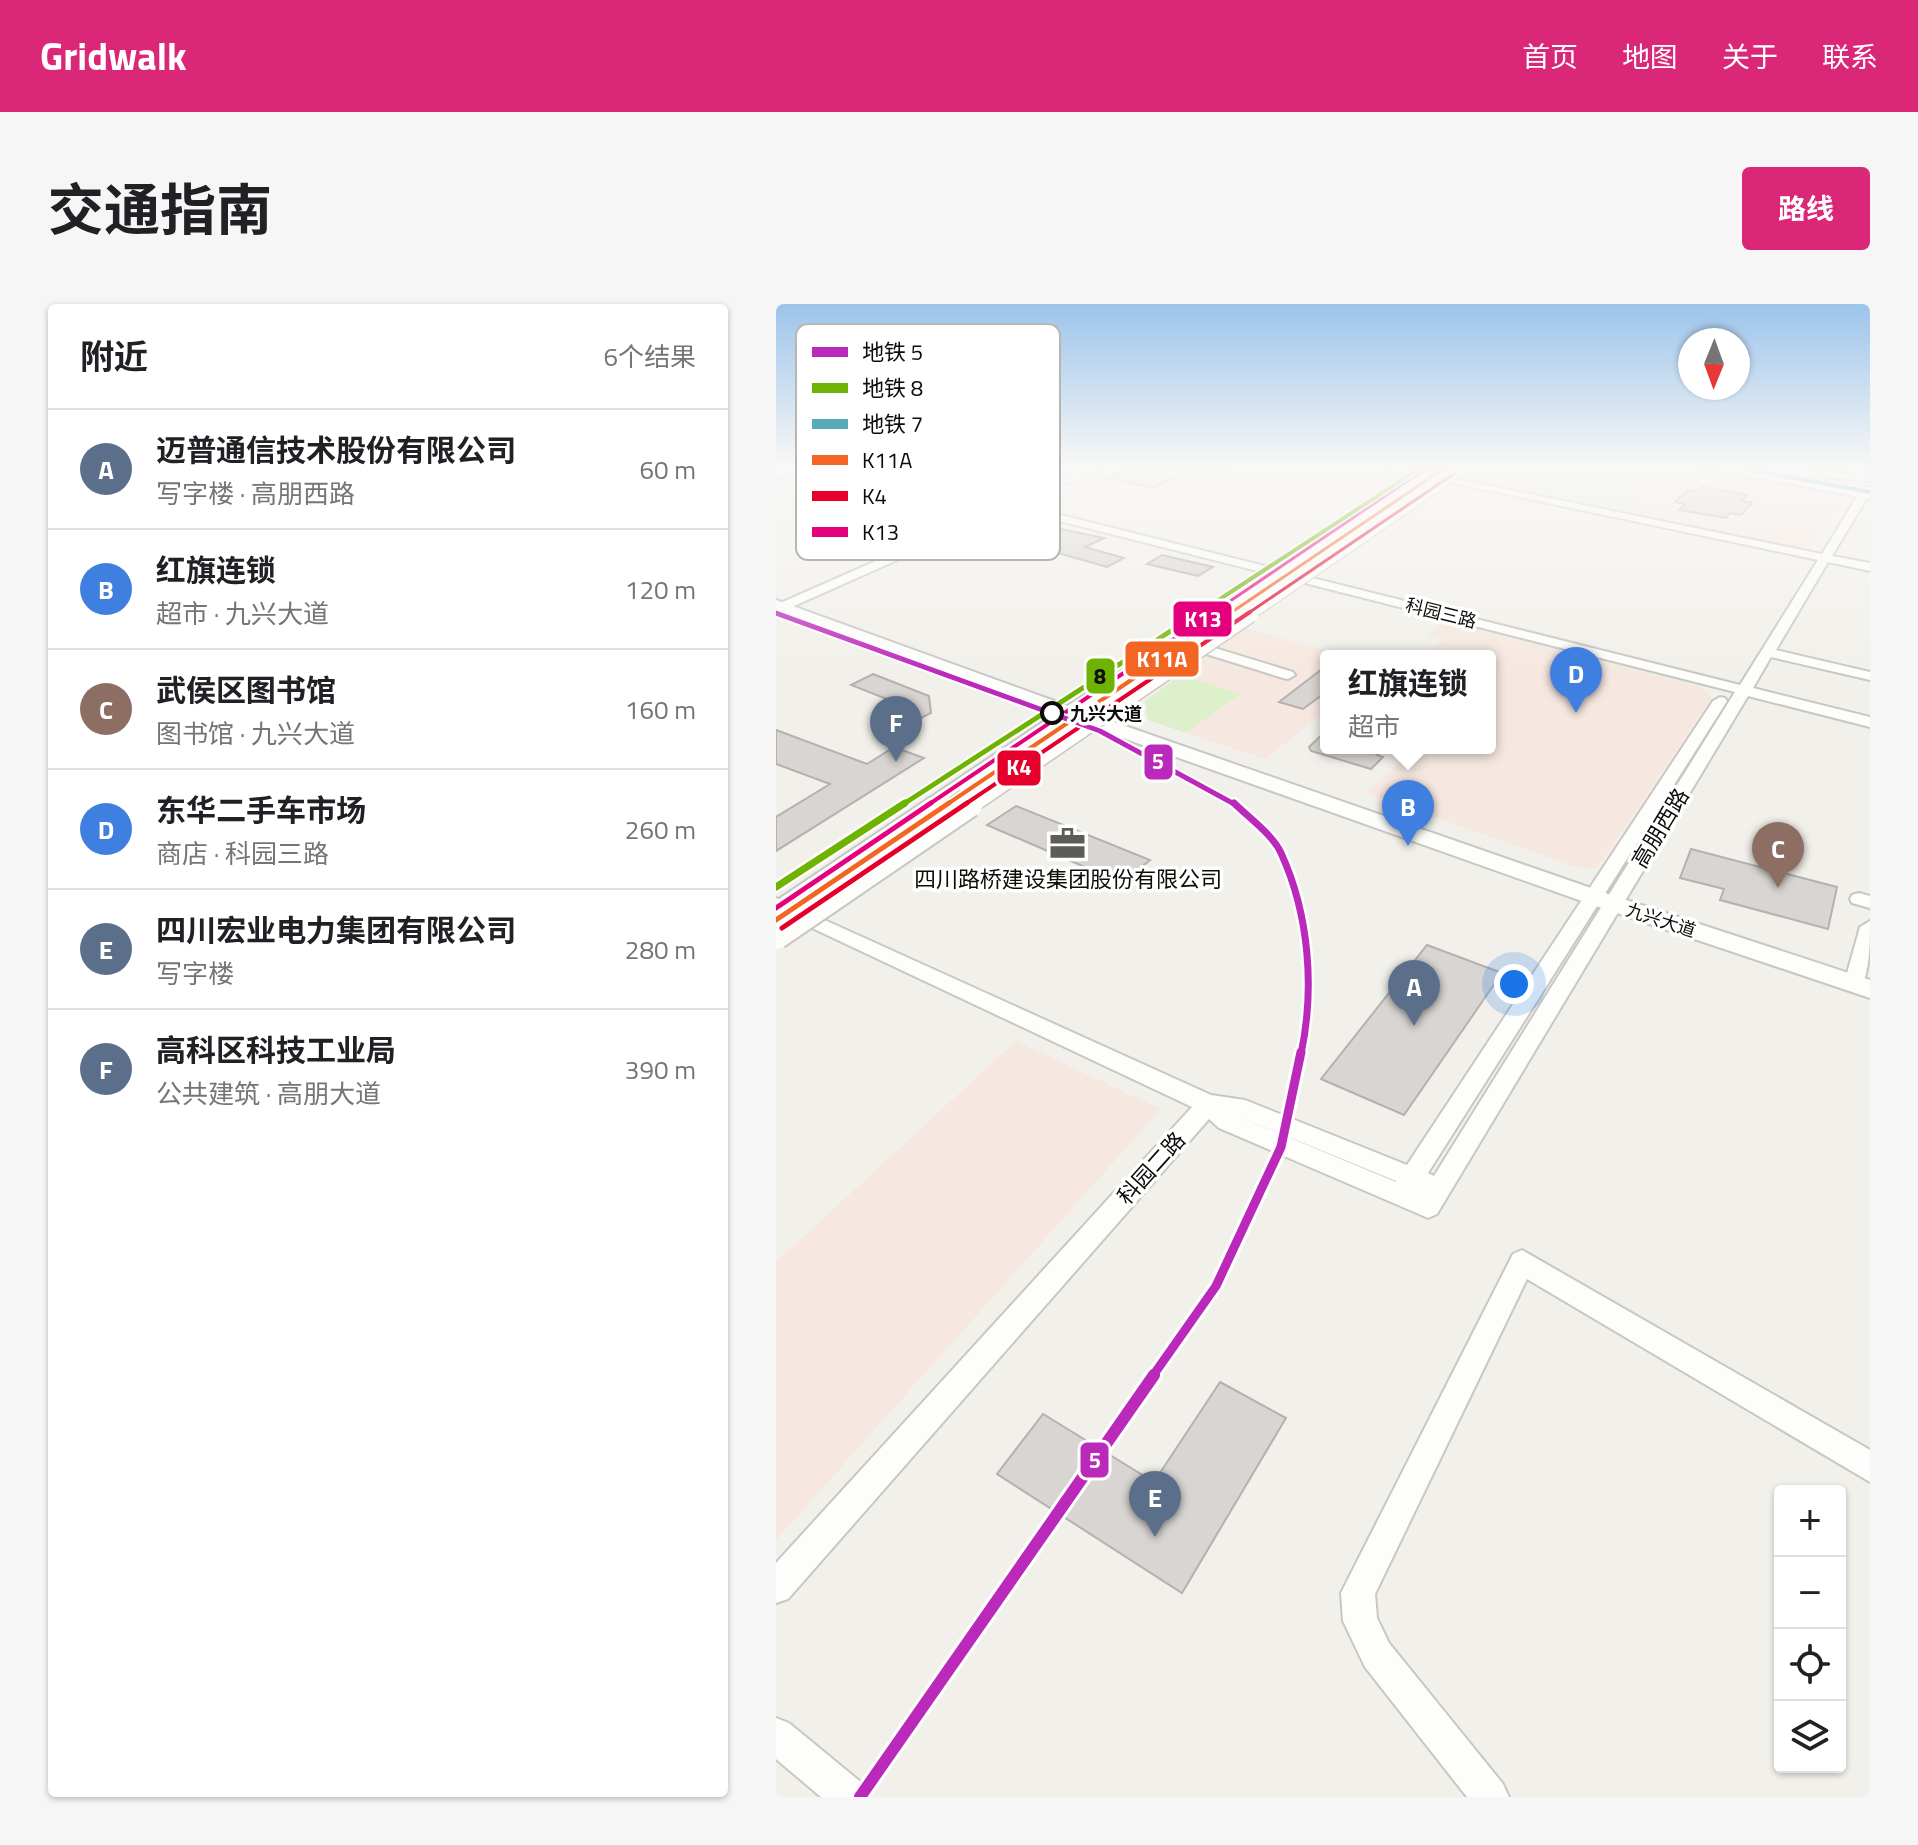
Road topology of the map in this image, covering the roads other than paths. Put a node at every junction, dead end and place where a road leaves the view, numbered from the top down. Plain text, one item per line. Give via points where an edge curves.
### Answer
1 (1129, 535) edge
2 (1348, 535) edge
3 (1358, 535) edge
4 (1718, 535) edge
5 (1836, 535) edge
6 (1821, 557) junction
7 (887, 560) edge
8 (1870, 567) edge
9 (1289, 574) junction
10 (778, 607) edge
11 (1192, 645) junction
12 (1767, 652) junction
13 (1288, 675) dead end
14 (1870, 676) edge
15 (1735, 689) junction
16 (1076, 715) junction
17 (1870, 722) edge
18 (1061, 741) junction
19 (1593, 897) junction
20 (1614, 905) junction
21 (782, 912) edge
22 (1864, 928) edge
23 (776, 935) edge
24 (1862, 987) edge
25 (1208, 1104) junction
26 (1407, 1186) junction
27 (1870, 1467) edge
28 (776, 1587) edge
29 (776, 1736) edge
30 (850, 1797) edge
31 (1490, 1797) edge

1 - 9 street, 科园三路
2 - 9 main road
3 - 18 highway, bridge
4 - 6 street
5 - 6 street, 高朋西路
6 - 8 street
6 - 12 street, 高朋西路
6 - 15 street, 高朋西路
7 - 10 street
9 - 11 main road
9 - 15 street, 科园三路
9 - 16 main road
9 - 18 highway, bridge via 1244,619 1106,716
10 - 16 main road, 九兴大道
11 - 13 street
11 - 16 main road
12 - 14 street
12 - 15 street, 高朋西路
15 - 17 street, 科园三路
15 - 19 street, 高朋西路
15 - 20 street, 高朋西路
16 - 19 main road, 九兴大道
16 - 21 main road
18 - 23 highway, bridge
19 - 20 main road, 九兴大道
19 - 26 street, 高朋西路
20 - 24 main road, 九兴大道
20 - 26 street, 高朋西路 via 1434,1198
21 - 25 street
22 - 24 street
25 - 26 street via 1227,1122
25 - 28 street, 科园二路
27 - 31 street via 1522,1262 1358,1593 1360,1621 1377,1655
29 - 30 street

